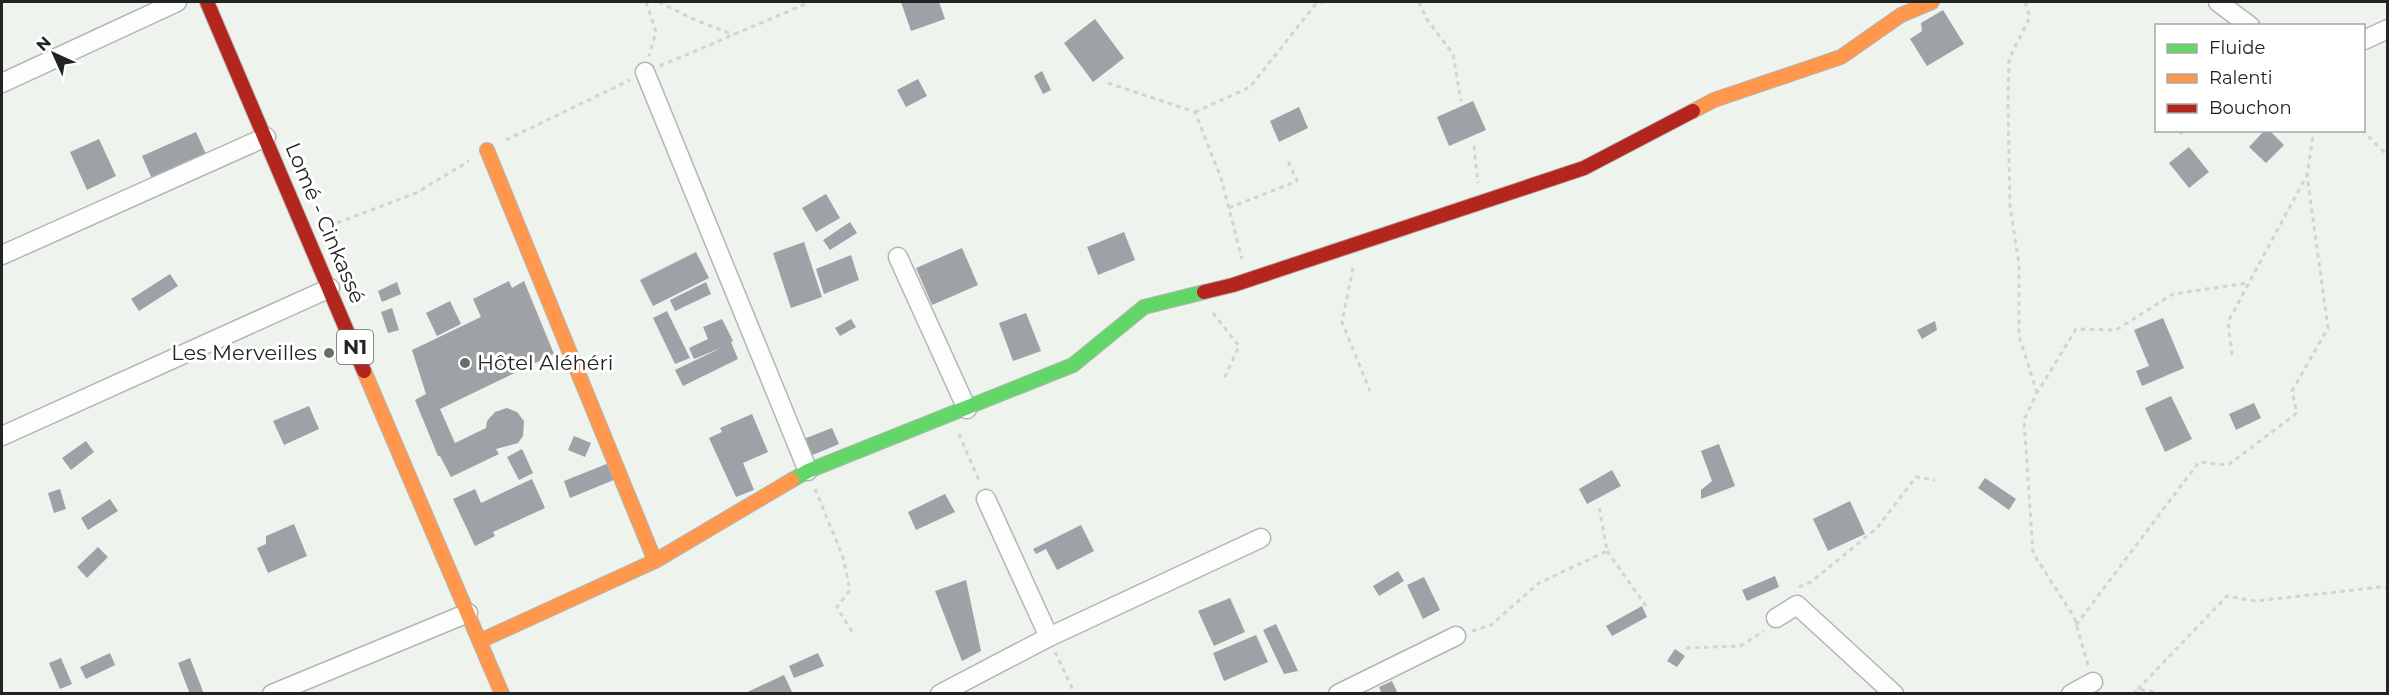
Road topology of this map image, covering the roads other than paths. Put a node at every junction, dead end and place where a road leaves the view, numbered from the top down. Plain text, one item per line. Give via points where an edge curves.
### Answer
1 (177, 2) edge
2 (207, 2) edge
3 (1932, 2) edge
4 (2218, 2) edge
5 (2247, 24) edge
6 (2388, 29) edge
7 (2365, 40) edge
8 (645, 72) road end
9 (2, 83) edge
10 (266, 137) junction
11 (487, 150) road end
12 (2, 255) edge
13 (898, 257) dead end
14 (330, 288) junction
15 (959, 412) junction
16 (2, 436) edge
17 (808, 471) junction
18 (986, 499) road end
19 (1261, 538) dead end
20 (655, 561) junction
21 (468, 613) junction
22 (1776, 618) road end
23 (1456, 636) road end
24 (1049, 637) junction
25 (480, 642) junction
26 (2093, 682) road end
27 (272, 693) edge
28 (502, 693) edge
29 (940, 693) edge
30 (1338, 693) edge
31 (1894, 693) edge
32 (2071, 693) edge

1 - 9 street
2 - 10 main road, Lomé - Cinkassé / N1
3 - 15 main road via 1901,15 1841,57 1714,100 1584,168 1210,291 1144,307 1073,365
4 - 5 street
6 - 7 street
8 - 17 street
10 - 12 street
10 - 14 main road, Lomé - Cinkassé / N1
11 - 20 main road
13 - 15 street
14 - 16 street
14 - 21 main road, Lomé - Cinkassé / N1
15 - 17 main road
17 - 20 main road
18 - 24 street
19 - 24 street
20 - 25 main road
21 - 25 main road, Lomé - Cinkassé / N1
21 - 27 street
22 - 31 street via 1797,605
23 - 30 street
24 - 29 street
25 - 28 main road, Lomé - Cinkassé / N1
26 - 32 street

